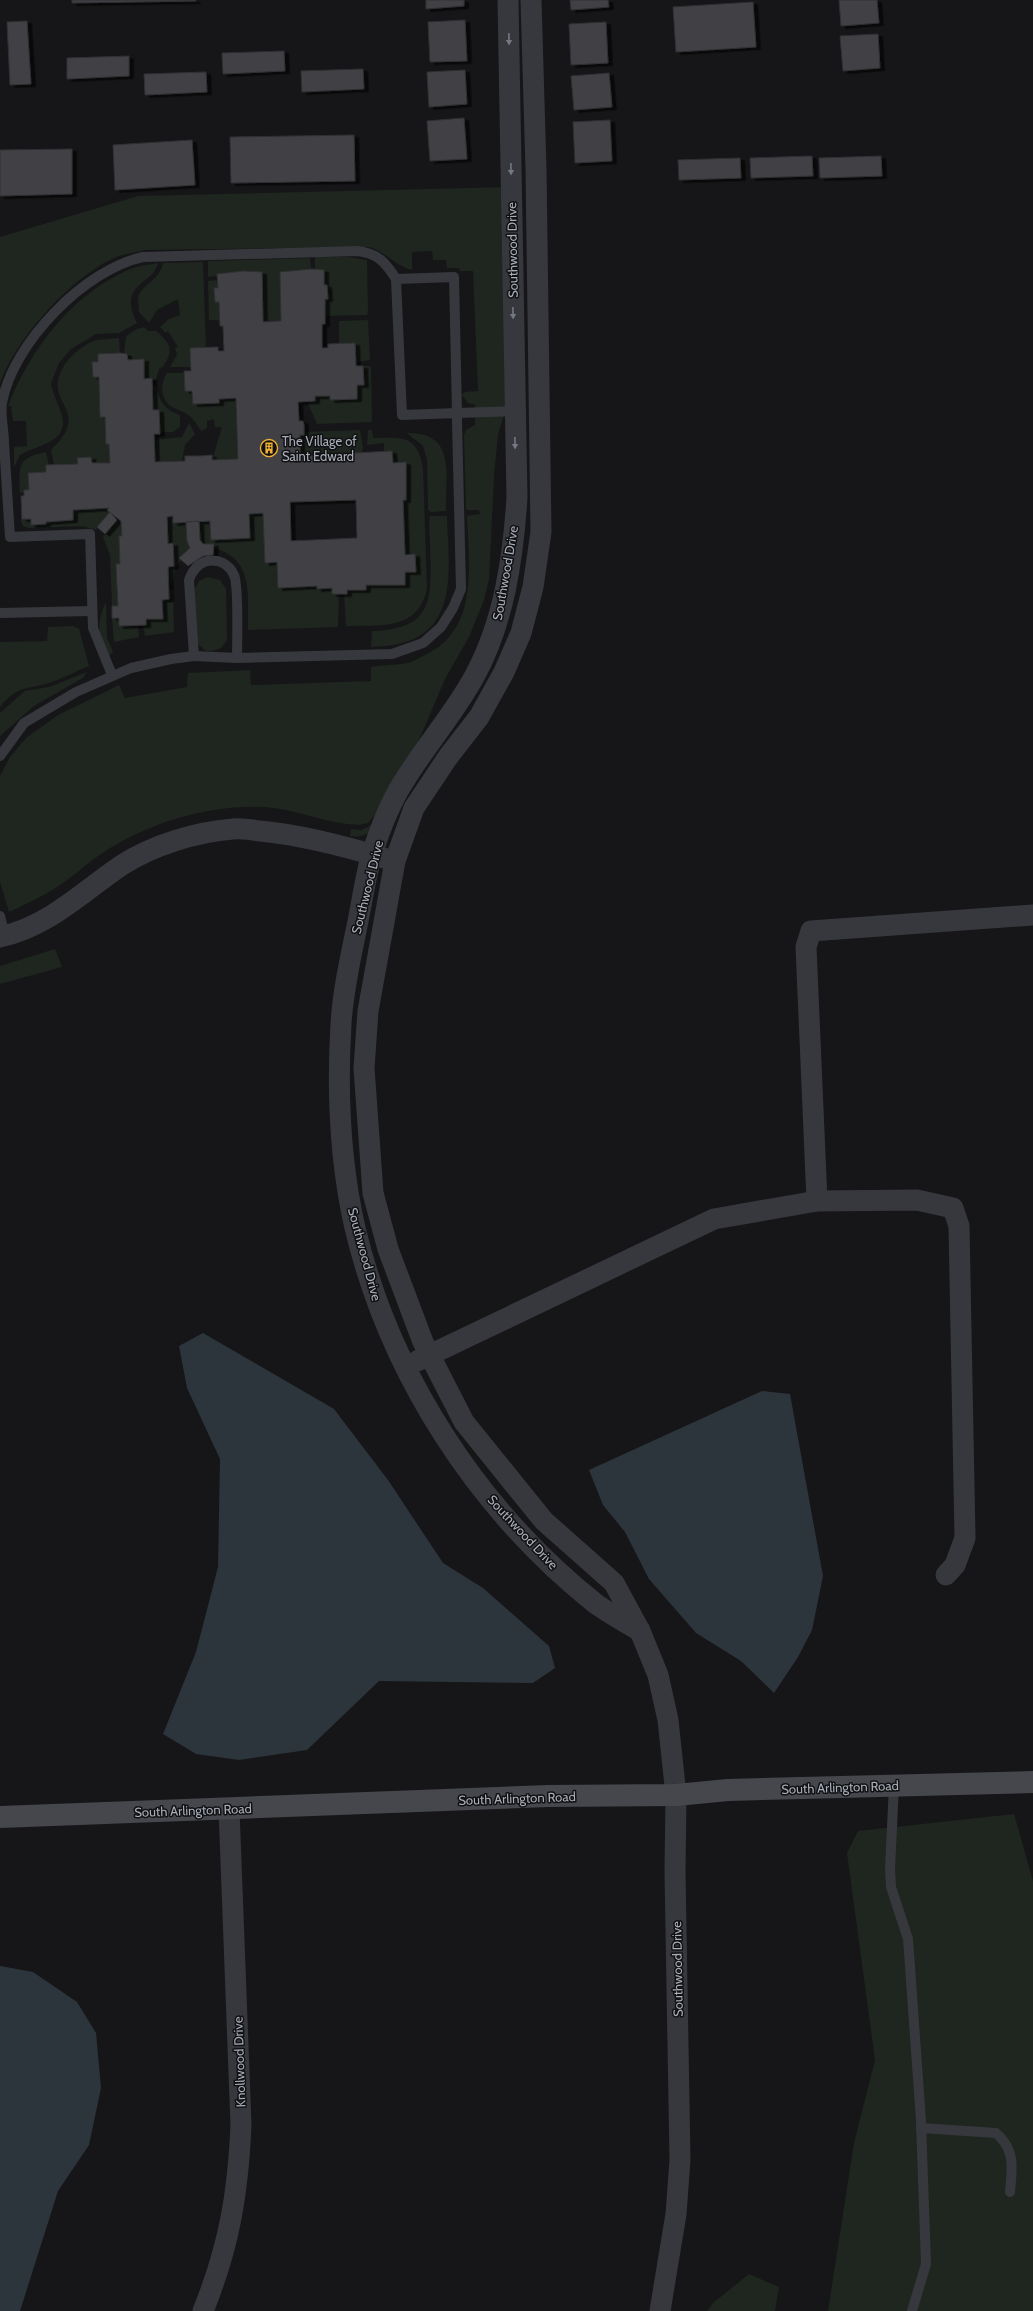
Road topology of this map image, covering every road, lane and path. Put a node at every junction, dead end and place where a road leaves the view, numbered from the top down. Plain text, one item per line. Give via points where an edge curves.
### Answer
1 (508, 0) edge
2 (531, 0) edge
3 (396, 279) junction
4 (515, 411) junction
5 (457, 413) junction
6 (10, 536) junction
7 (0, 540) edge
8 (91, 610) junction
9 (0, 613) edge
10 (194, 656) junction
11 (238, 658) junction
12 (112, 675) junction
13 (0, 756) edge
14 (372, 854) junction
15 (395, 861) junction
16 (1030, 915) edge
17 (0, 916) edge
18 (3, 937) edge
19 (817, 1201) junction
20 (429, 1354) junction
21 (405, 1366) junction
22 (946, 1575) dead end
23 (640, 1631) junction
24 (1033, 1782) edge
25 (894, 1786) junction
26 (676, 1795) junction
27 (229, 1809) junction
28 (0, 1817) edge
29 (921, 2128) junction
30 (1010, 2192) dead end
31 (203, 2311) edge
32 (660, 2311) edge
33 (912, 2311) edge

1 -> 4 street, Southwood Drive
2 - 15 street, Southwood Drive via 541,532 533,587 521,633 504,672 478,716 414,808
3 - 5 lane via 402,415
3 - 5 lane via 454,277
3 - 6 lane via 382,259 375,255 362,251 336,251 143,256 122,263 88,282 58,308 42,327 8,381 2,404
4 - 5 lane
4 -> 14 street, Southwood Drive via 517,498 514,537 496,625 474,676 404,780
5 - 11 lane via 461,589 441,627 422,642 392,654
6 - 7 lane
6 - 8 lane via 90,534
8 - 9 lane
8 - 12 lane via 94,636
10 - 11 lane
10 - 11 lane via 189,580 191,572 196,567 202,563 215,561 227,565 235,577
10 - 12 lane via 158,661
12 - 13 lane via 69,696 24,723
14 - 15 street
14 - 18 street via 342,845 274,832 234,829 202,834 156,848 122,865 53,916
14 - 21 street, Southwood Drive via 347,975 341,1021 341,1124 355,1227 376,1297 391,1338
15 - 20 street, Southwood Drive via 368,1011 364,1068 373,1193 388,1249
16 - 19 street via 811,931 806,947
17 - 18 lane
19 - 20 street via 714,1219
19 - 22 street via 917,1200 953,1208 959,1226 965,1538 955,1565
20 - 21 street
20 - 23 street, Southwood Drive via 464,1422 544,1521 614,1583
21 - 23 street, Southwood Drive via 440,1431 502,1512 548,1562 598,1606
23 - 26 street, Southwood Drive via 658,1676 668,1720
24 - 25 main road, South Arlington Road
25 - 26 main road, South Arlington Road via 728,1790
25 - 29 lane via 891,1887 908,1939
26 - 27 main road, South Arlington Road via 548,1796
26 - 32 street, Southwood Drive via 680,2160 676,2214
27 - 28 main road, South Arlington Road
27 - 31 street, Knollwood Drive via 241,2125 239,2174 229,2234
29 - 30 lane via 996,2133 1004,2140 1013,2158
29 - 33 lane via 926,2264

